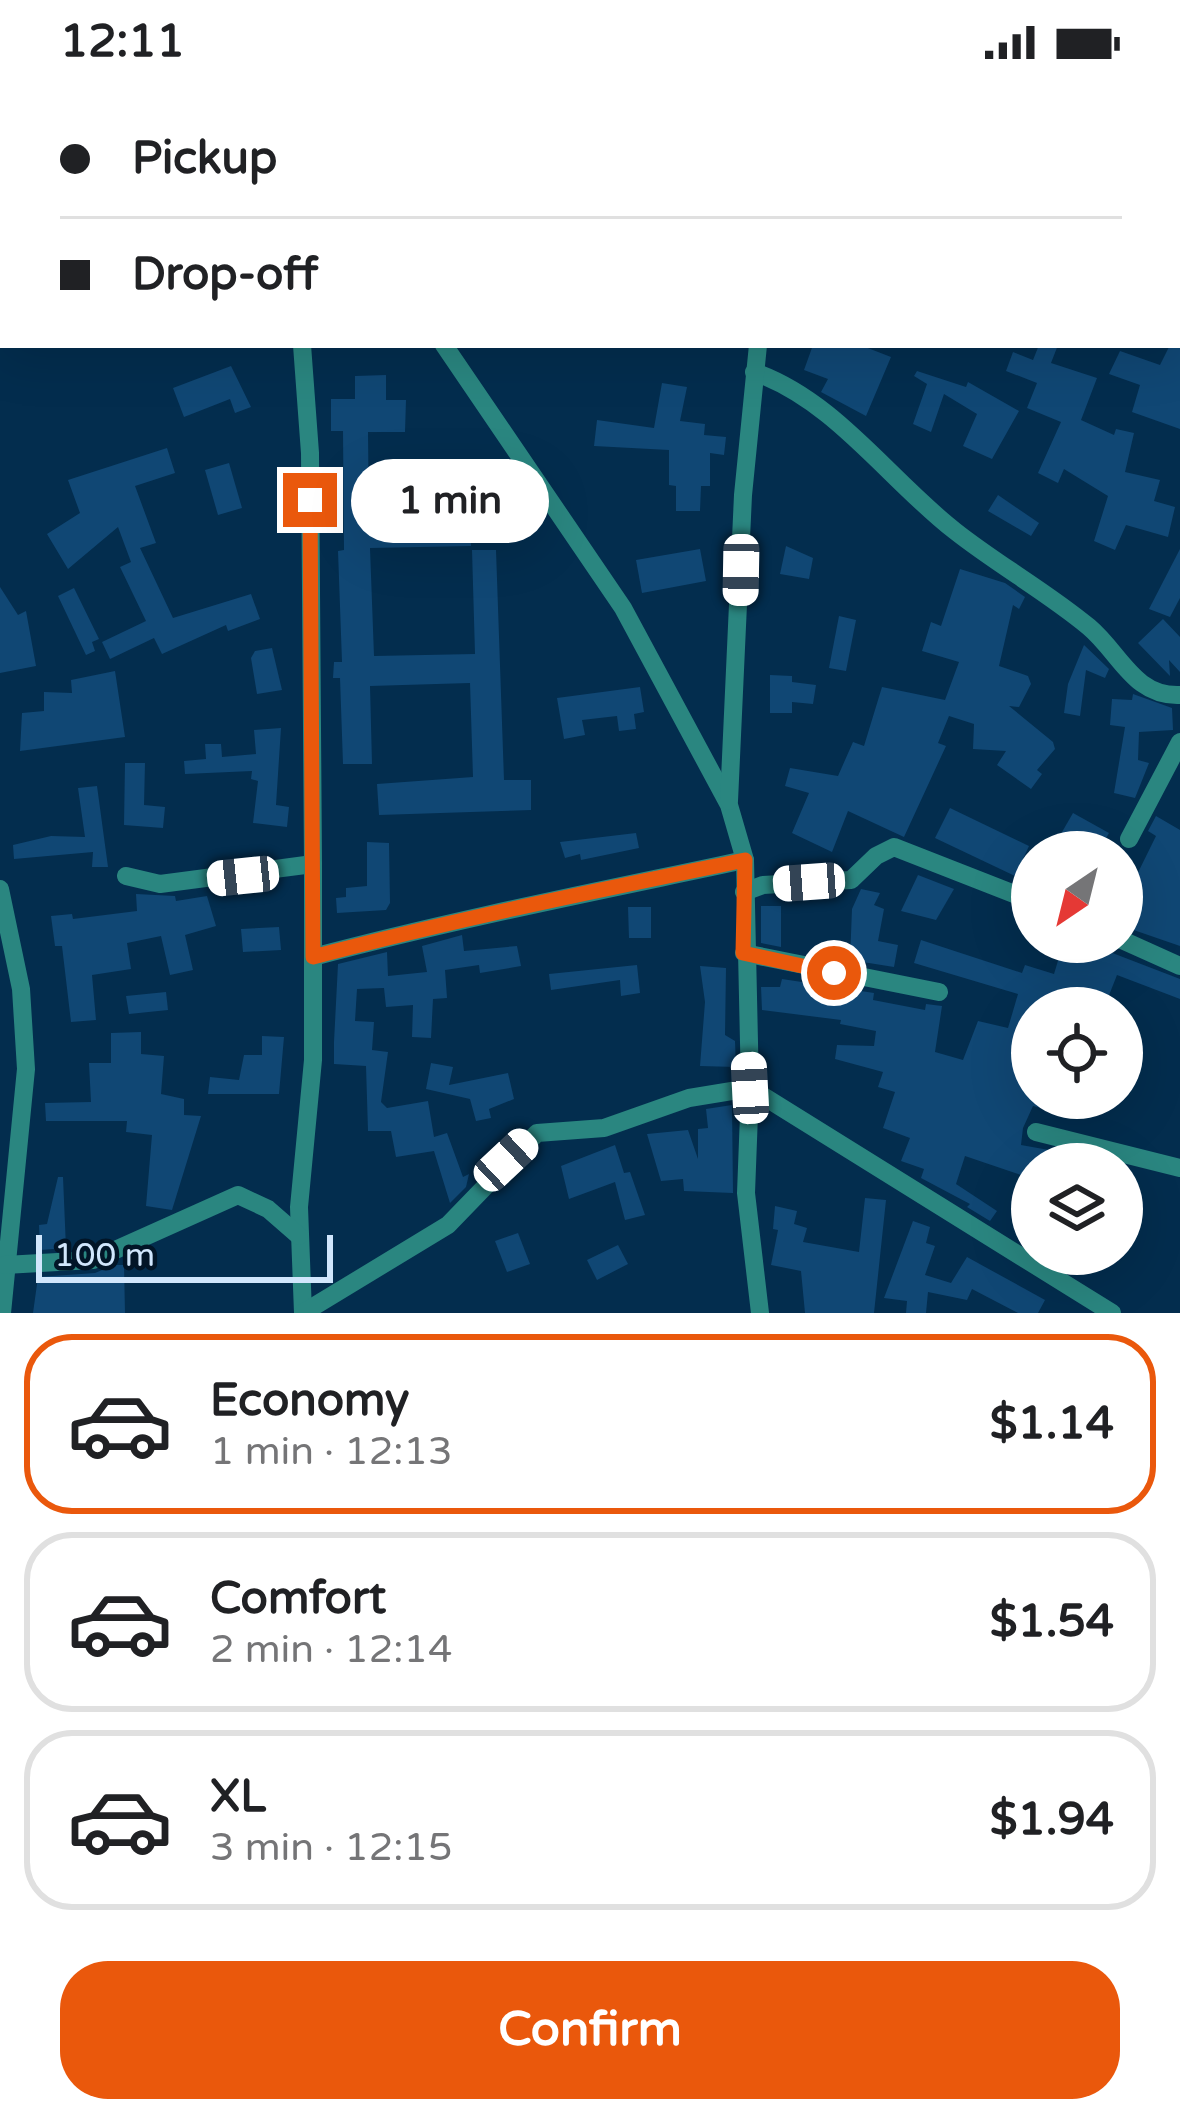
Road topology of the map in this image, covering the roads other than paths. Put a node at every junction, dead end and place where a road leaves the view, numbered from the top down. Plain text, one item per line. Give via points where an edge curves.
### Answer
1 (302, 348) edge
2 (446, 348) edge
3 (758, 348) edge
4 (754, 372) junction
5 (1180, 694) edge
6 (1180, 742) edge
7 (1171, 784) edge
8 (729, 805) junction
9 (1135, 831) edge
10 (745, 860) junction
11 (313, 864) junction
12 (126, 876) dead end
13 (0, 889) edge
14 (744, 892) junction
15 (1011, 893) edge
16 (6, 947) edge
17 (1143, 949) edge
18 (743, 953) junction
19 (313, 957) junction
20 (1180, 966) edge
21 (939, 992) dead end
22 (750, 1088) junction
23 (1036, 1132) dead end
24 (1180, 1168) edge
25 (298, 1237) junction
26 (5, 1265) junction
27 (2, 1313) edge
28 (303, 1313) edge
29 (760, 1313) edge
30 (1112, 1313) edge

1 - 11 street
2 - 8 street via 622,608
3 - 4 street
4 - 5 street via 818,408 952,530 1093,629 1142,685
4 - 8 street
6 - 7 street
7 - 9 street
8 - 10 street
10 - 14 street
10 - 19 street via 558,895
11 - 12 street via 160,884
11 - 19 street
13 - 16 street
14 - 15 street via 851,880 894,848
14 - 18 street
16 - 26 street via 26,1070
17 - 20 street
18 - 21 street
18 - 22 street
19 - 25 street
22 - 28 street via 688,1098 604,1127 537,1133 448,1225
22 - 29 street via 746,1192
22 - 30 street
23 - 24 street
25 - 26 street via 238,1195 93,1260
25 - 28 street
26 - 27 street

